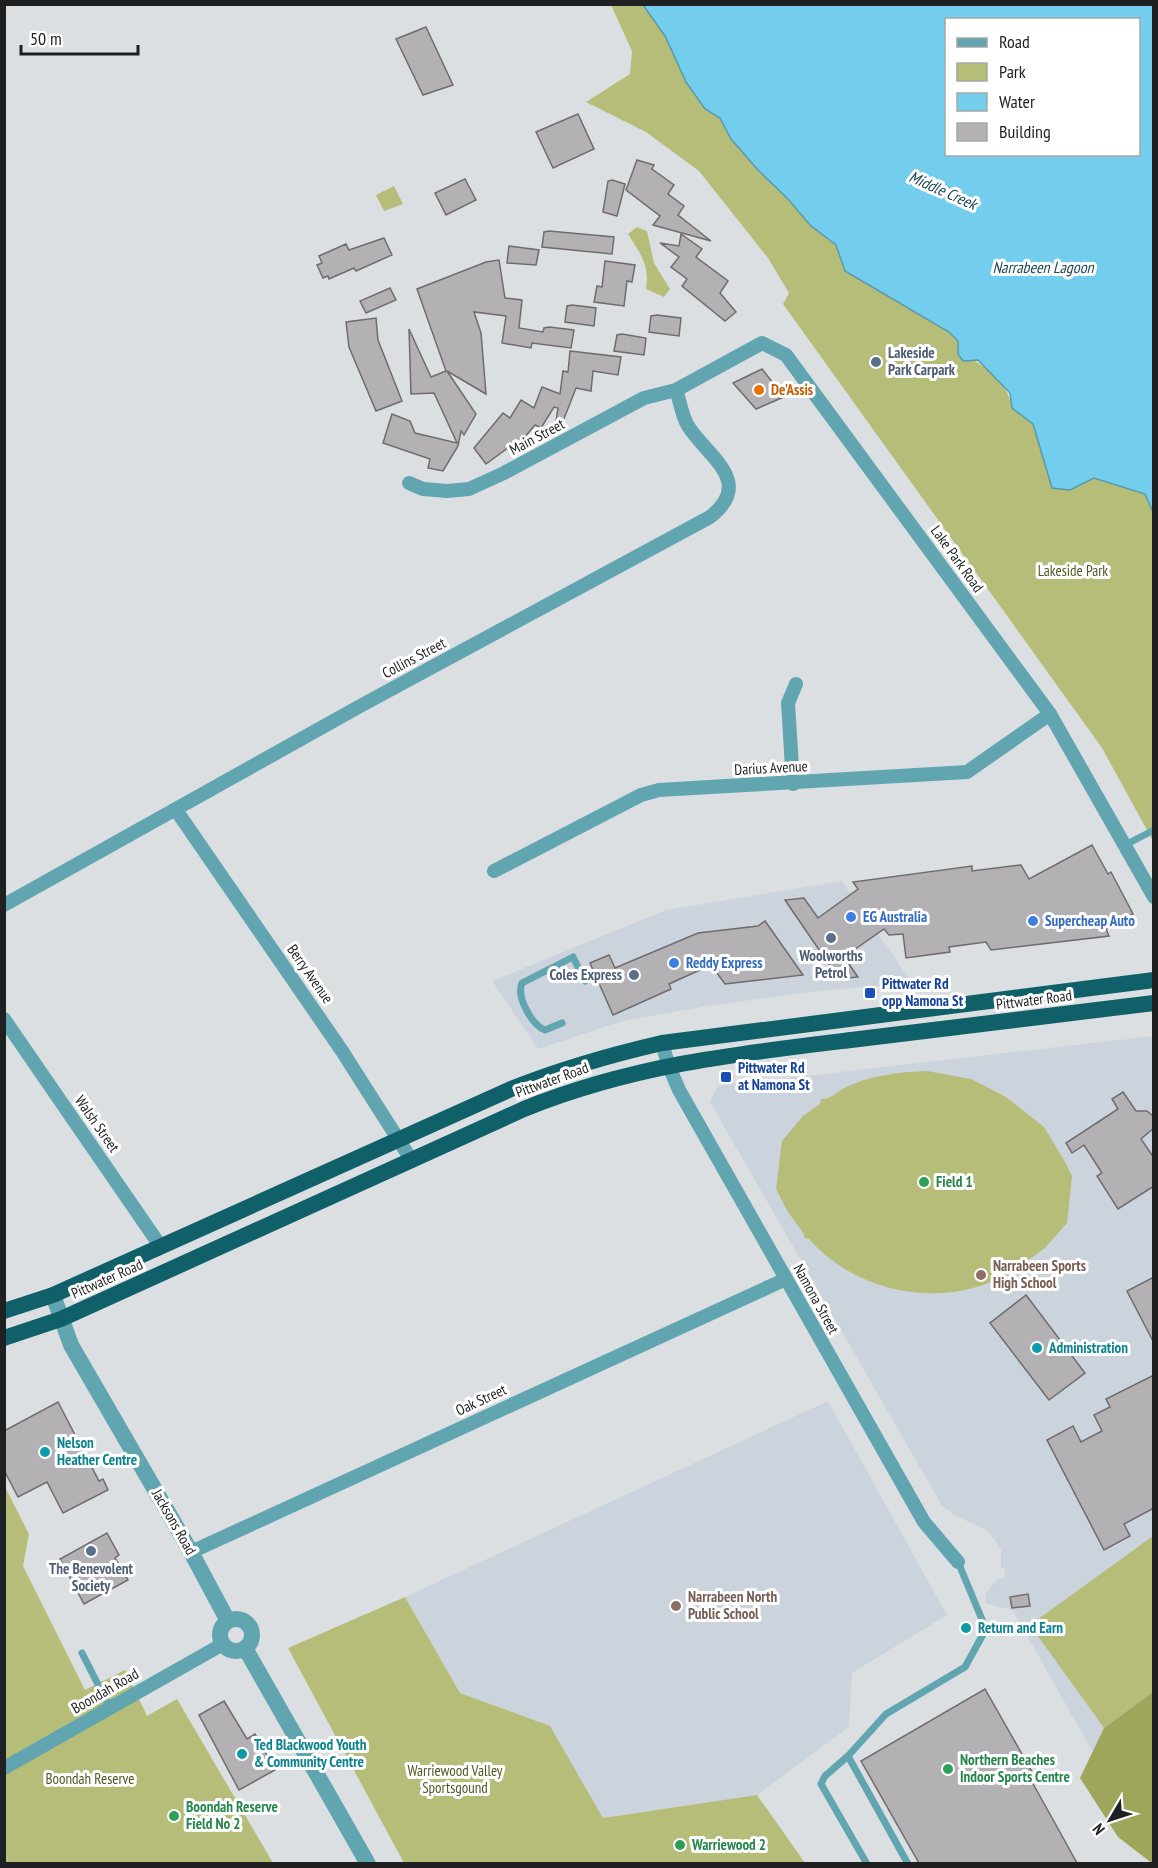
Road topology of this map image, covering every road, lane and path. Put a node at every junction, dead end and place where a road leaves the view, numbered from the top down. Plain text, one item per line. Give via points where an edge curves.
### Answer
1 (676, 390) junction
2 (409, 483) dead end
3 (796, 684) dead end
4 (1050, 714) junction
5 (793, 784) junction
6 (176, 810) junction
7 (1154, 830) edge
8 (1125, 845) junction
9 (494, 871) dead end
10 (1154, 897) edge
11 (4, 904) edge
12 (1154, 980) edge
13 (585, 981) dead end
14 (1154, 1003) edge
15 (4, 1019) edge
16 (562, 1023) dead end
17 (662, 1043) junction
18 (668, 1064) junction
19 (400, 1138) junction
20 (412, 1161) junction
21 (161, 1247) junction
22 (786, 1279) junction
23 (53, 1296) junction
24 (4, 1311) edge
25 (61, 1319) junction
26 (4, 1338) edge
27 (191, 1552) junction
28 (958, 1562) joint
29 (228, 1622) junction
30 (223, 1644) junction
31 (245, 1648) junction
32 (82, 1653) dead end
33 (110, 1708) junction
34 (848, 1756) junction
35 (4, 1768) edge
36 (368, 1863) edge
37 (867, 1863) edge
38 (908, 1863) edge

1 - 2 street, Main Street via 644,398 469,489 447,492
1 - 4 street, Lake Park Road via 762,343 786,355
1 - 6 street, Collins Street via 687,424 721,466 729,483 728,498 720,509
3 - 5 street via 788,703
4 - 5 street, Darius Avenue via 966,772
4 - 8 street, Lake Park Road
5 - 9 street, Darius Avenue via 659,790 641,795
6 - 11 street, Collins Street
6 - 19 street, Berry Avenue
7 - 8 lane
8 - 10 street, Lake Park Road
12 - 17 highway, Pittwater Road
13 - 16 lane via 573,957 522,983 520,993 536,1025 545,1030
14 - 18 highway, Pittwater Road
15 - 21 street, Walsh Street
17 - 18 street, Namona Street
17 - 19 highway, Pittwater Road via 563,1068
18 - 20 highway, Pittwater Road via 575,1088
18 - 22 street, Namona Street
19 - 20 street, Berry Avenue
19 - 21 highway, Pittwater Road
20 - 25 highway, Pittwater Road
21 - 23 highway, Pittwater Road
22 - 27 street, Oak Street
22 - 28 street, Namona Street via 924,1522
23 - 24 highway, Pittwater Road
23 - 25 street, Jacksons Road
25 - 26 highway, Pittwater Road
25 - 27 street, Jacksons Road via 71,1346
27 - 29 street, Jacksons Road
28 - 34 lane via 986,1629 965,1667 886,1714
29 - 30 street via 220,1633
29 - 31 street via 240,1619 248,1625 252,1635
30 - 31 street via 234,1650
30 - 33 street, Boondah Road
31 - 36 street
32 - 33 lane
33 - 35 street, Boondah Road
34 - 37 lane via 821,1784
34 - 38 lane

